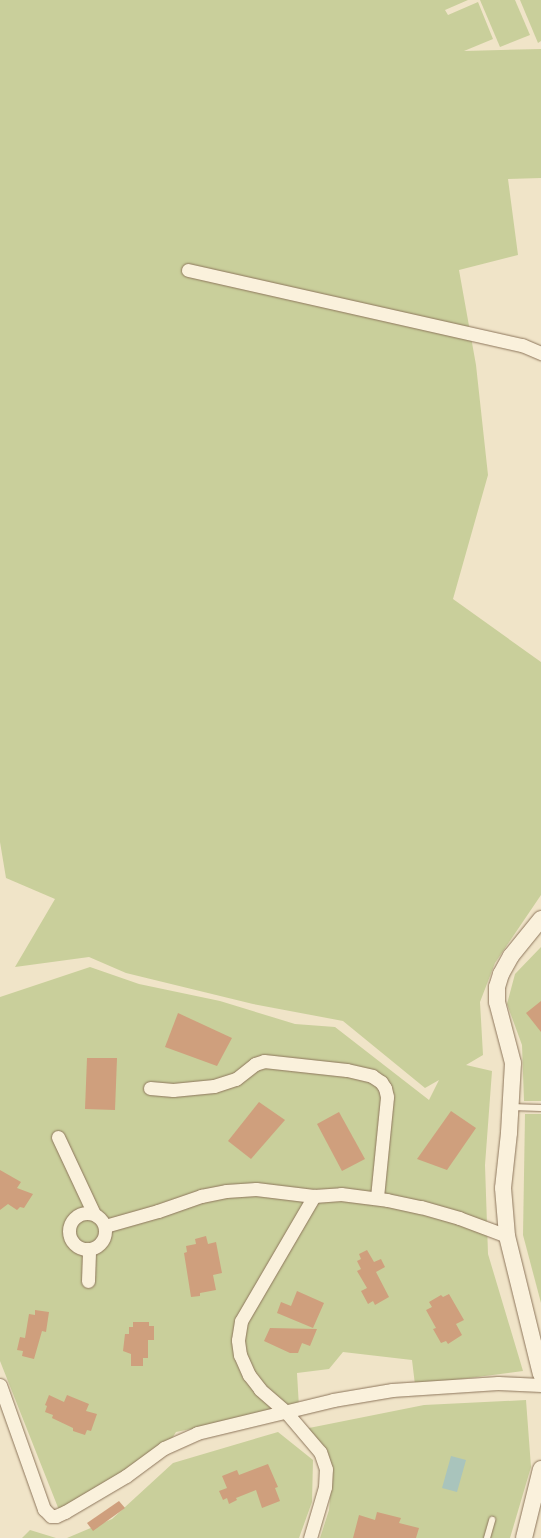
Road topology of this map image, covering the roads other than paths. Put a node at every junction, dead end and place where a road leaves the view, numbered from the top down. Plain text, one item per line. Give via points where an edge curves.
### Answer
1 (188, 270) dead end
2 (541, 353) edge
3 (541, 919) edge
4 (150, 1088) dead end
5 (511, 1107) junction
6 (541, 1108) edge
7 (58, 1137) dead end
8 (314, 1196) junction
9 (377, 1198) junction
10 (94, 1214) junction
11 (105, 1226) junction
12 (507, 1236) junction
13 (89, 1249) junction
14 (88, 1281) dead end
15 (540, 1365) edge
16 (0, 1385) edge
17 (541, 1385) edge
18 (286, 1412) junction
19 (541, 1469) edge
20 (492, 1520) dead end
21 (310, 1538) edge
22 (487, 1538) edge
23 (524, 1538) edge

1 - 2 street via 522,345
3 - 5 street via 510,956 497,987 497,1002 513,1063
4 - 9 street via 174,1090 214,1086 236,1079 264,1060 347,1070 372,1076 381,1082 387,1097
5 - 6 lane
5 - 12 street via 504,1188
7 - 10 street
8 - 9 street via 341,1194
8 - 11 street via 256,1189 226,1191 201,1196
8 - 18 street via 241,1321 238,1340 240,1355 249,1375 260,1389
9 - 12 street via 446,1214
10 - 11 street
10 - 13 street via 86,1212 78,1215 68,1228 69,1237 74,1244
11 - 13 street via 102,1241
12 - 15 street
13 - 14 street
16 - 18 street via 44,1509 51,1516 71,1508 126,1476 164,1448 180,1440 212,1429
17 - 18 street via 498,1384 392,1390 333,1400
18 - 21 street via 320,1452 326,1469 325,1487
19 - 23 street
20 - 22 lane

